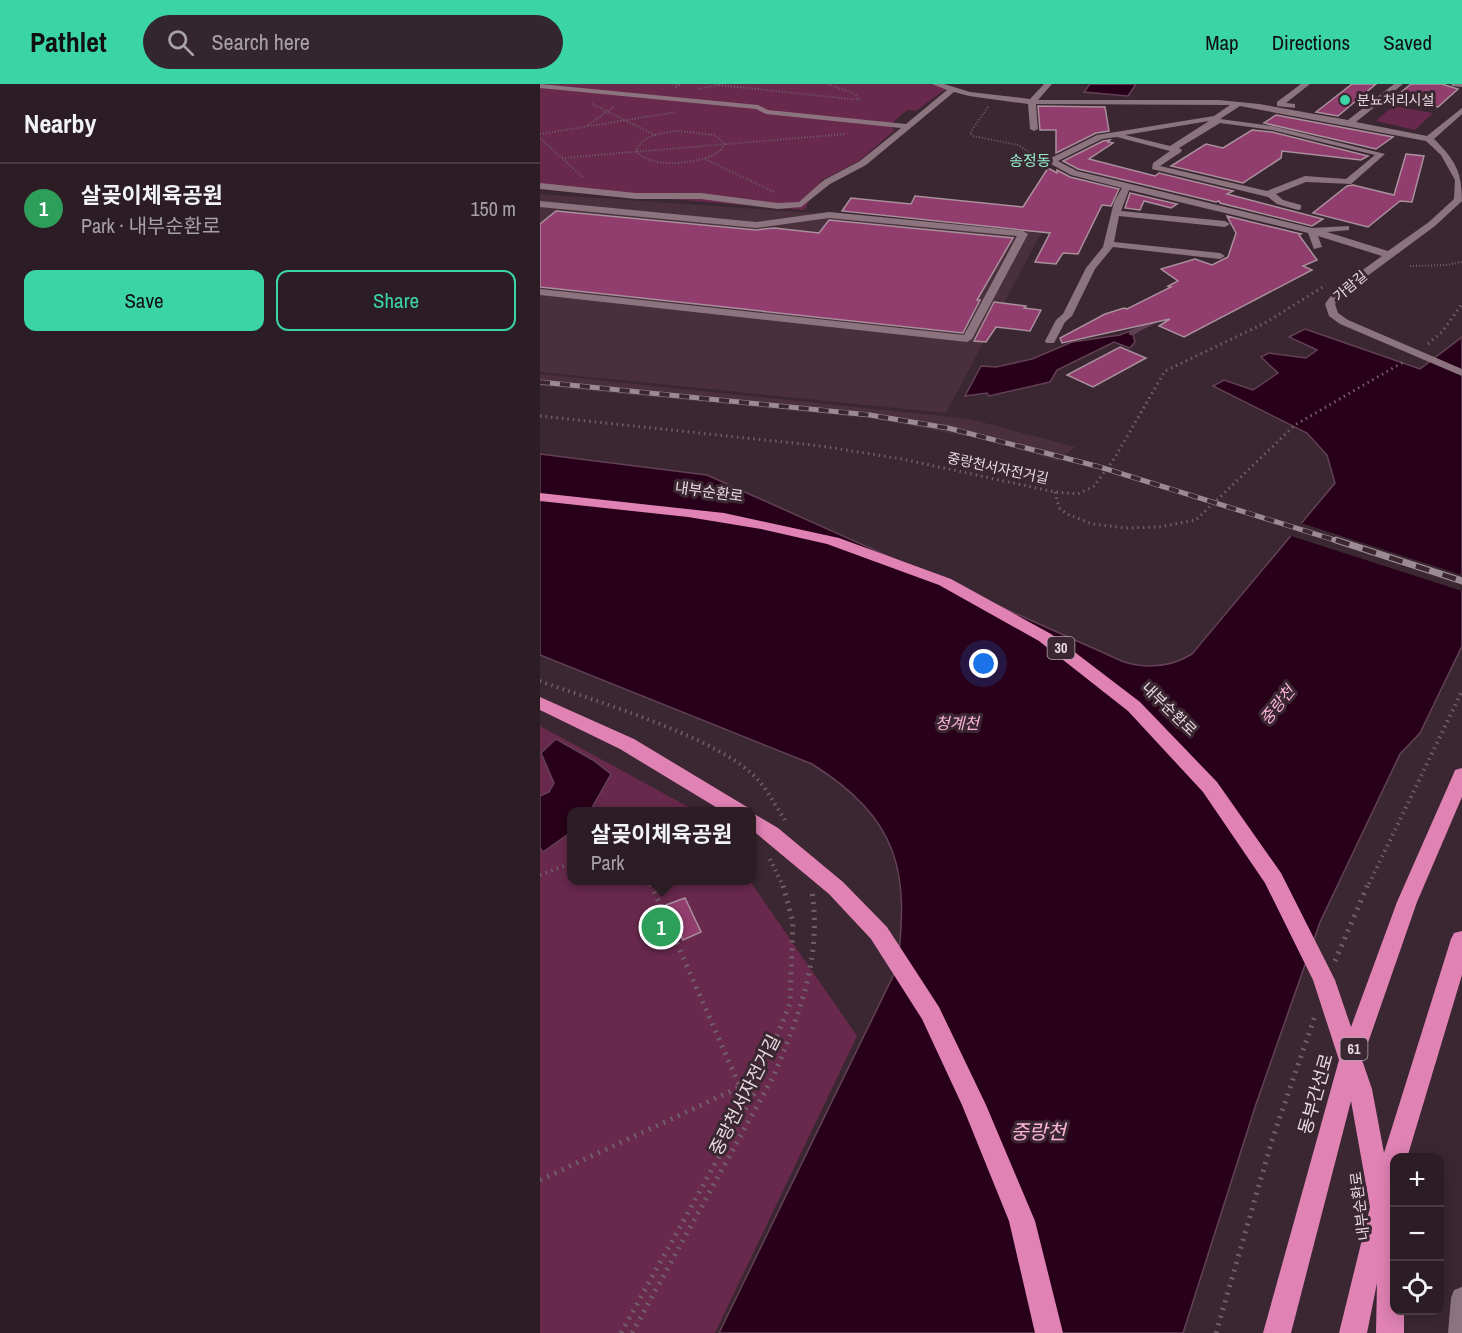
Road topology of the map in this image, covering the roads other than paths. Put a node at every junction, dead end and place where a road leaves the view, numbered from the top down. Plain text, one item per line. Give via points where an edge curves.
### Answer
1 (936, 84) edge
2 (964, 84) edge
3 (1048, 84) edge
4 (1306, 84) edge
5 (1399, 84) edge
6 (1455, 84) edge
7 (1462, 85) edge
8 (540, 86) edge
9 (559, 88) junction
10 (953, 89) junction
11 (630, 95) junction
12 (540, 97) edge
13 (1004, 98) junction
14 (1032, 102) junction
15 (1238, 104) junction
16 (615, 106) road end
17 (1462, 110) edge
18 (1353, 121) junction
19 (906, 126) junction
20 (1034, 129) dead end
21 (1112, 135) junction
22 (1431, 142) junction
23 (1171, 149) junction
24 (1453, 154) dead end
25 (540, 186) edge
26 (1126, 186) junction
27 (1269, 194) junction
28 (1460, 198) edge
29 (540, 204) edge
30 (1298, 207) dead end
31 (1116, 213) junction
32 (1225, 224) dead end
33 (1346, 228) dead end
34 (1312, 231) junction
35 (1415, 236) junction
36 (1109, 244) junction
37 (1350, 244) junction
38 (1317, 247) dead end
39 (1390, 255) junction
40 (1220, 256) dead end
41 (1364, 273) junction
42 (540, 292) edge
43 (1050, 341) dead end
44 (1462, 373) edge
45 (540, 497) edge
46 (540, 703) edge
47 (1462, 775) edge
48 (732, 807) edge
49 (756, 822) edge
50 (1462, 939) edge
51 (1397, 1153) edge
52 (1390, 1178) edge
53 (1462, 1298) edge
54 (1048, 1333) edge
55 (1277, 1333) edge
56 (1353, 1333) edge
57 (1390, 1333) edge
58 (1459, 1333) edge

1 - 10 street
2 - 13 street
3 - 14 street
4 - 18 street via 1280,104
5 - 18 street
6 - 7 street
8 - 9 street
9 - 11 street
9 - 12 street
10 - 13 street
10 - 19 street
11 - 16 street
11 - 19 street
13 - 14 street
14 - 15 street
14 - 20 street
15 - 18 street
15 - 21 street via 1216,118
17 - 22 street
18 - 22 street
19 - 25 street via 863,163 826,182 799,205
21 - 23 street
21 - 26 street via 1052,161 1074,173
22 - 24 street
22 - 28 street via 1444,154 1459,180
23 - 27 street via 1178,150 1155,167
23 - 27 street via 1220,121 1272,128 1381,154 1348,182 1305,179
26 - 31 street
26 - 34 street
27 - 30 street
28 - 35 street, 가람길
29 - 42 street via 756,225 829,215 1023,234 967,339
31 - 32 street
31 - 36 street
33 - 34 street
34 - 37 street
34 - 38 street
35 - 37 street via 1382,245
35 - 39 street, 가람길
36 - 40 street
36 - 43 street
37 - 39 street
37 - 41 street via 1368,267
39 - 41 street, 가람길
41 - 44 street, 가람길 via 1332,300 1333,314 1411,353
45 - 57 highway, 내부순환로 / 30 via 749,520 834,541 891,561 959,589 1032,629 1096,674 1153,723 1237,820 1271,873 1327,983 1362,1093 1376,1156 1389,1265
46 - 48 highway via 627,744
47 - 55 highway, 동부간선로 / 61 via 1407,902 1348,1066
49 - 54 highway via 837,888 879,933 931,1014 1022,1221
50 - 51 highway
52 - 56 highway
53 - 58 street

